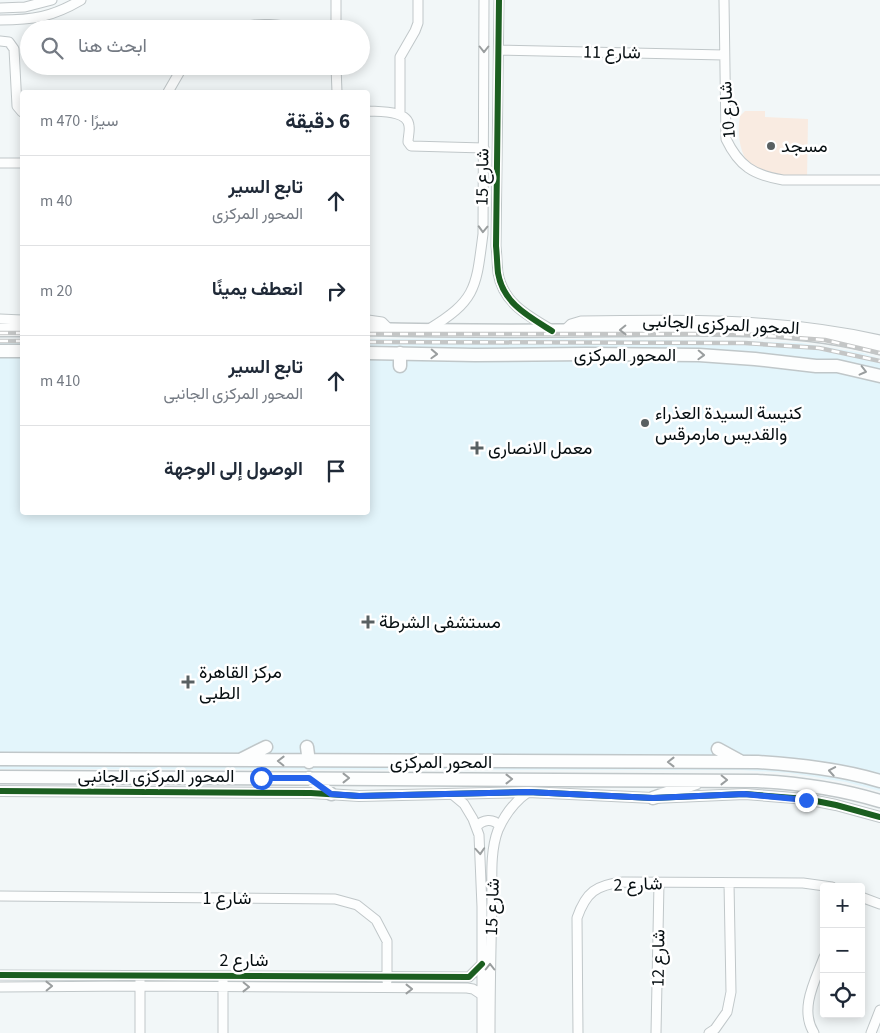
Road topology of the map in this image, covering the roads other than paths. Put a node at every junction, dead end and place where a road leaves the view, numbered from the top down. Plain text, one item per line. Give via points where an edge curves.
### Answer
1 (81, 0) edge
2 (336, 0) edge
3 (418, 0) edge
4 (484, 0) edge
5 (499, 0) edge
6 (724, 0) edge
7 (47, 1) edge
8 (0, 8) edge
9 (0, 20) edge
10 (336, 20) edge
11 (0, 41) edge
12 (499, 50) junction
13 (724, 55) junction
14 (178, 75) edge
15 (336, 75) edge
16 (169, 90) edge
17 (337, 90) edge
18 (20, 110) edge
19 (370, 111) edge
20 (400, 114) junction
21 (484, 148) junction
22 (0, 163) edge
23 (20, 163) edge
24 (880, 180) edge
25 (0, 319) edge
26 (20, 320) edge
27 (370, 320) edge
28 (370, 329) edge
29 (429, 329) junction
30 (0, 330) edge
31 (20, 330) edge
32 (390, 330) junction
33 (558, 331) junction
34 (880, 340) edge
35 (880, 348) edge
36 (0, 350) edge
37 (20, 351) edge
38 (370, 353) edge
39 (880, 376) edge
40 (62, 746) dead end
41 (266, 747) dead end
42 (307, 747) dead end
43 (718, 749) dead end
44 (42, 760) junction
45 (61, 760) junction
46 (0, 761) edge
47 (239, 761) junction
48 (309, 762) junction
49 (742, 762) junction
50 (2, 778) edge
51 (54, 778) junction
52 (309, 778) junction
53 (703, 780) junction
54 (880, 781) edge
55 (0, 790) edge
56 (528, 792) junction
57 (331, 794) junction
58 (452, 794) junction
59 (653, 798) junction
60 (880, 801) edge
61 (880, 817) edge
62 (500, 826) junction
63 (476, 827) junction
64 (659, 883) junction
65 (729, 883) junction
66 (820, 885) edge
67 (0, 896) edge
68 (865, 898) edge
69 (880, 904) edge
70 (482, 964) junction
71 (820, 969) edge
72 (0, 975) edge
73 (140, 975) junction
74 (223, 975) junction
75 (387, 976) junction
76 (0, 986) edge
77 (140, 986) junction
78 (223, 987) junction
79 (387, 989) junction
80 (482, 995) junction
81 (880, 1010) edge
82 (486, 1023) junction
83 (140, 1033) edge
84 (223, 1033) edge
85 (482, 1033) edge
86 (490, 1033) edge
87 (578, 1033) edge
88 (656, 1033) edge
89 (709, 1033) edge
90 (814, 1033) edge
91 (870, 1033) edge

1 - 9 street via 48,16
2 - 10 street
3 - 20 street via 418,23 400,57
4 -> 21 street, شارع 15
5 - 12 street, شارع 15
6 - 13 street, شارع 10
7 - 8 street via 25,8
11 - 18 street via 9,42 14,49 17,106
12 - 13 street, شارع 11
12 - 33 street, شارع 15 via 498,273 515,307
13 - 24 street, شارع 10 via 726,139 741,163 753,172 783,180
14 - 16 street
15 - 17 street
19 - 20 street
20 - 21 street via 409,124 408,142 411,146
21 -> 29 street, شارع 15 via 483,234 476,282 462,305
22 - 23 street
25 - 26 street
27 - 32 street via 382,322
28 - 32 main road, المحور المركزى
29 - 32 main road, المحور المركزى
29 - 33 main road, المحور المركزى
30 - 31 main road
33 - 34 street, المحور المركزى الجانبى via 581,321 707,321 826,330
35 -> 33 main road, المحور المركزى via 797,333 708,329
36 - 37 main road
38 -> 39 main road, المحور المركزى via 400,360 475,355 700,355 837,366
40 - 45 main road
41 - 47 main road
42 - 48 main road
43 - 49 main road
44 - 45 main road, المحور المركزى
44 - 46 main road, المحور المركزى
44 - 51 main road via 38,771
45 - 47 main road, المحور المركزى
46 - 50 main road via 8,768
48 -> 47 main road, المحور المركزى
49 -> 48 main road, المحور المركزى
54 -> 49 main road, المحور المركزى via 796,765
50 - 51 main road, المحور المركزى
51 - 52 main road, المحور المركزى
52 -> 53 main road, المحور المركزى
52 - 57 main road
53 - 59 main road
53 -> 60 main road, المحور المركزى via 794,783
55 - 57 street, المحور المركزى الجانبى
56 - 58 street, المحور المركزى الجانبى
56 - 59 street, المحور المركزى الجانبى
56 - 62 street, شارع 15 via 517,800
57 - 58 street, المحور المركزى الجانبى
58 - 63 street, شارع 15 via 464,804
59 - 61 street, المحور المركزى الجانبى via 744,794 780,796 836,805
62 - 63 street via 487,820
82 -> 62 street, شارع 15 via 494,851
63 -> 70 street, شارع 15 via 481,851
64 - 65 street, شارع 2
64 - 87 street, شارع 2 via 607,884 593,891 583,903 578,918
64 - 88 street, شارع 12
65 - 66 street, شارع 2
65 - 89 street via 732,992 727,1012
67 - 75 street, شارع 1 via 335,899 357,905 376,920 387,941
68 - 69 street
70 - 75 street, شارع 2 via 469,977
70 - 80 street, شارع 15
71 - 90 street via 808,1004 808,1018
72 - 73 street, شارع 2
73 - 74 street, شارع 2
73 - 77 street
74 - 75 street, شارع 2
74 - 78 street
75 - 79 street, شارع 1
76 -> 77 street, شارع 2
77 - 78 street, شارع 2
77 - 83 street
78 -> 79 street, شارع 2
78 - 84 street
79 -> 80 street, شارع 2 via 467,988
80 - 82 street, شارع 15
81 - 91 street
82 - 85 street, شارع 15
82 - 86 street, شارع 15

